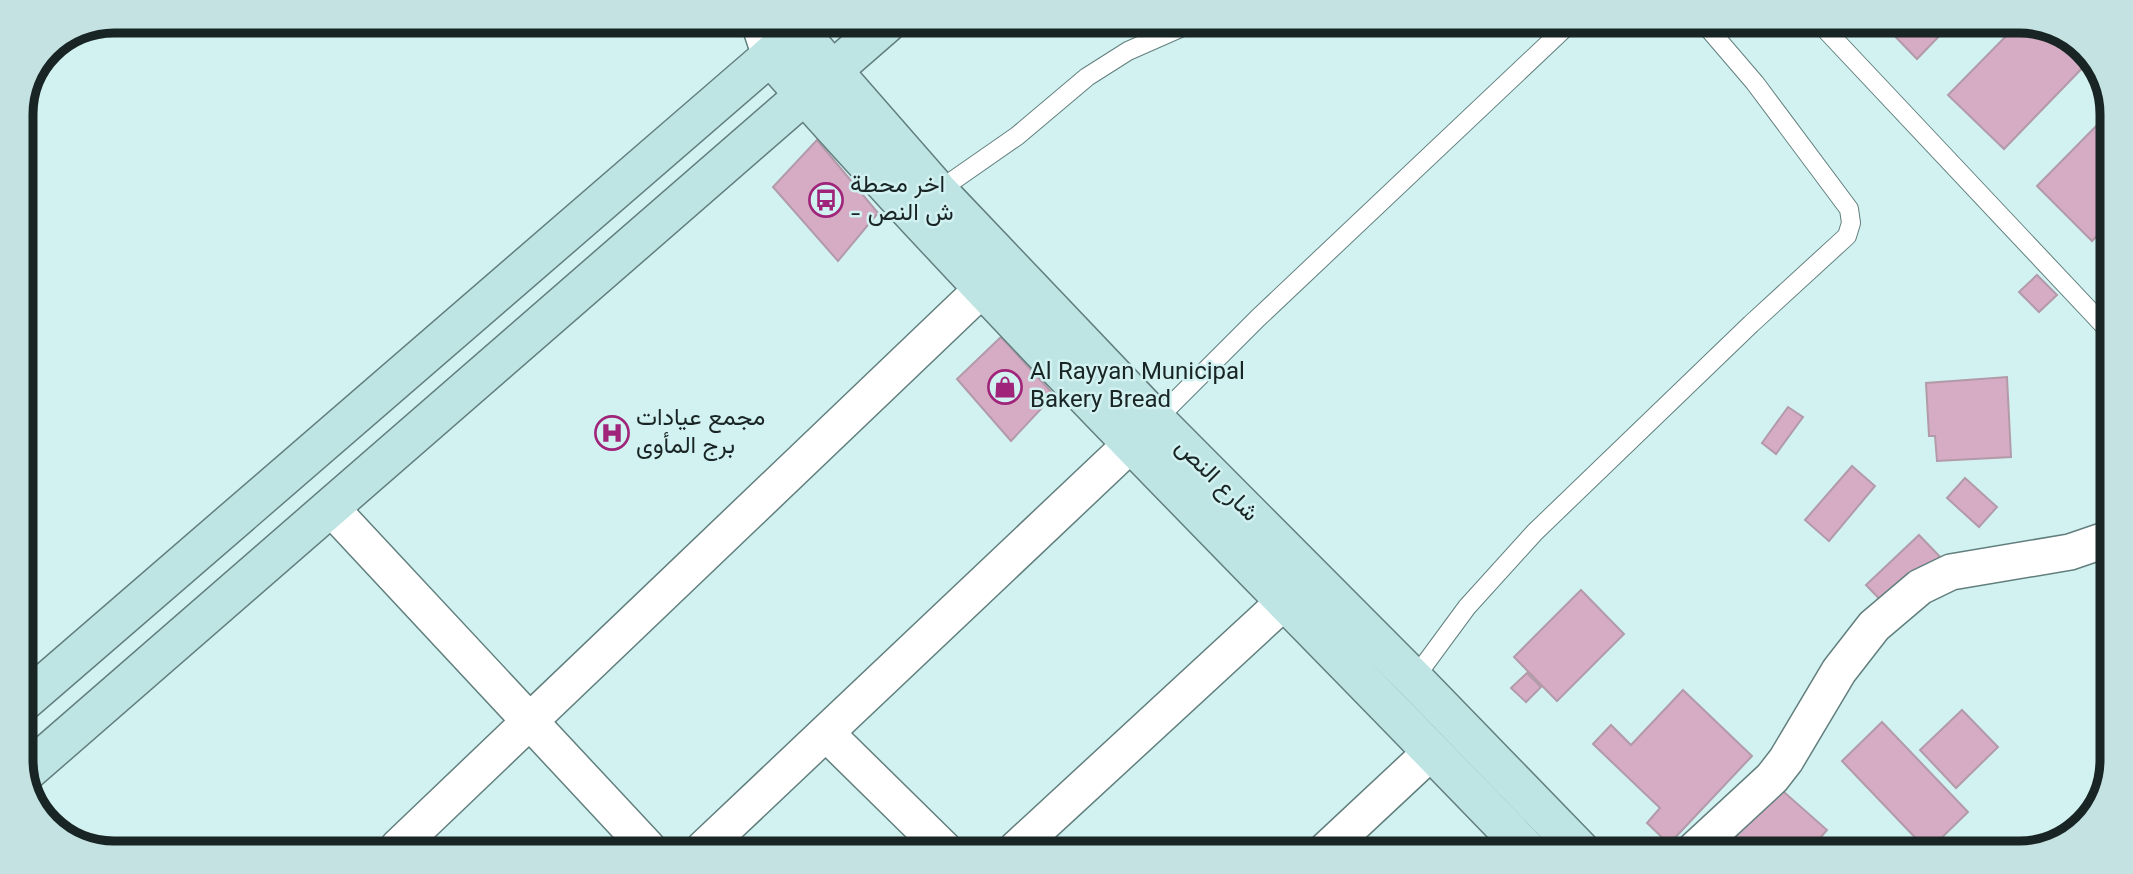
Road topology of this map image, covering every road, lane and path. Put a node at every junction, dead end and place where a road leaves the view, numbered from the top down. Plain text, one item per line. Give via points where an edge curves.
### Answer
1 (782, 33) edge
2 (783, 33) edge
3 (784, 33) edge
4 (876, 33) edge
5 (1169, 33) edge
6 (1560, 33) edge
7 (1712, 33) edge
8 (1829, 33) edge
9 (833, 70) junction
10 (803, 94) junction
11 (938, 191) junction
12 (982, 289) junction
13 (2100, 321) edge
14 (1143, 432) junction
15 (330, 507) junction
16 (2100, 542) edge
17 (1286, 600) junction
18 (1414, 678) junction
19 (33, 693) edge
20 (529, 721) junction
21 (827, 734) junction
22 (1432, 751) junction
23 (33, 766) edge
24 (404, 841) edge
25 (641, 841) edge
26 (712, 841) edge
27 (936, 841) edge
28 (1025, 841) edge
29 (1335, 841) edge
30 (1518, 841) edge
31 (1571, 841) edge
32 (1704, 841) edge

1 - 19 main road
2 - 10 main road, شارع النص
3 - 9 main road, شارع النص
4 - 9 main road
5 - 11 lane via 1087,77 1017,136
6 - 14 lane
7 - 18 lane via 1849,209 1852,223 1847,236 1535,532 1467,607
8 - 13 lane
9 - 10 main road
9 - 11 main road, شارع النص
10 - 12 main road, شارع النص
10 - 15 main road
11 - 14 main road, شارع النص
12 - 14 main road, شارع النص
12 - 20 street
14 - 17 main road, شارع النص
14 - 18 main road, شارع النص
14 - 21 street
15 - 20 street
15 - 23 main road
16 - 32 street via 2070,552 1951,572 1920,587 1874,626 1839,671 1772,778
17 - 22 main road, شارع النص
17 - 28 street
18 - 31 main road, شارع النص
20 - 24 street
20 - 25 street
21 - 26 street
21 - 27 street
22 - 29 street
22 - 30 main road, شارع النص

